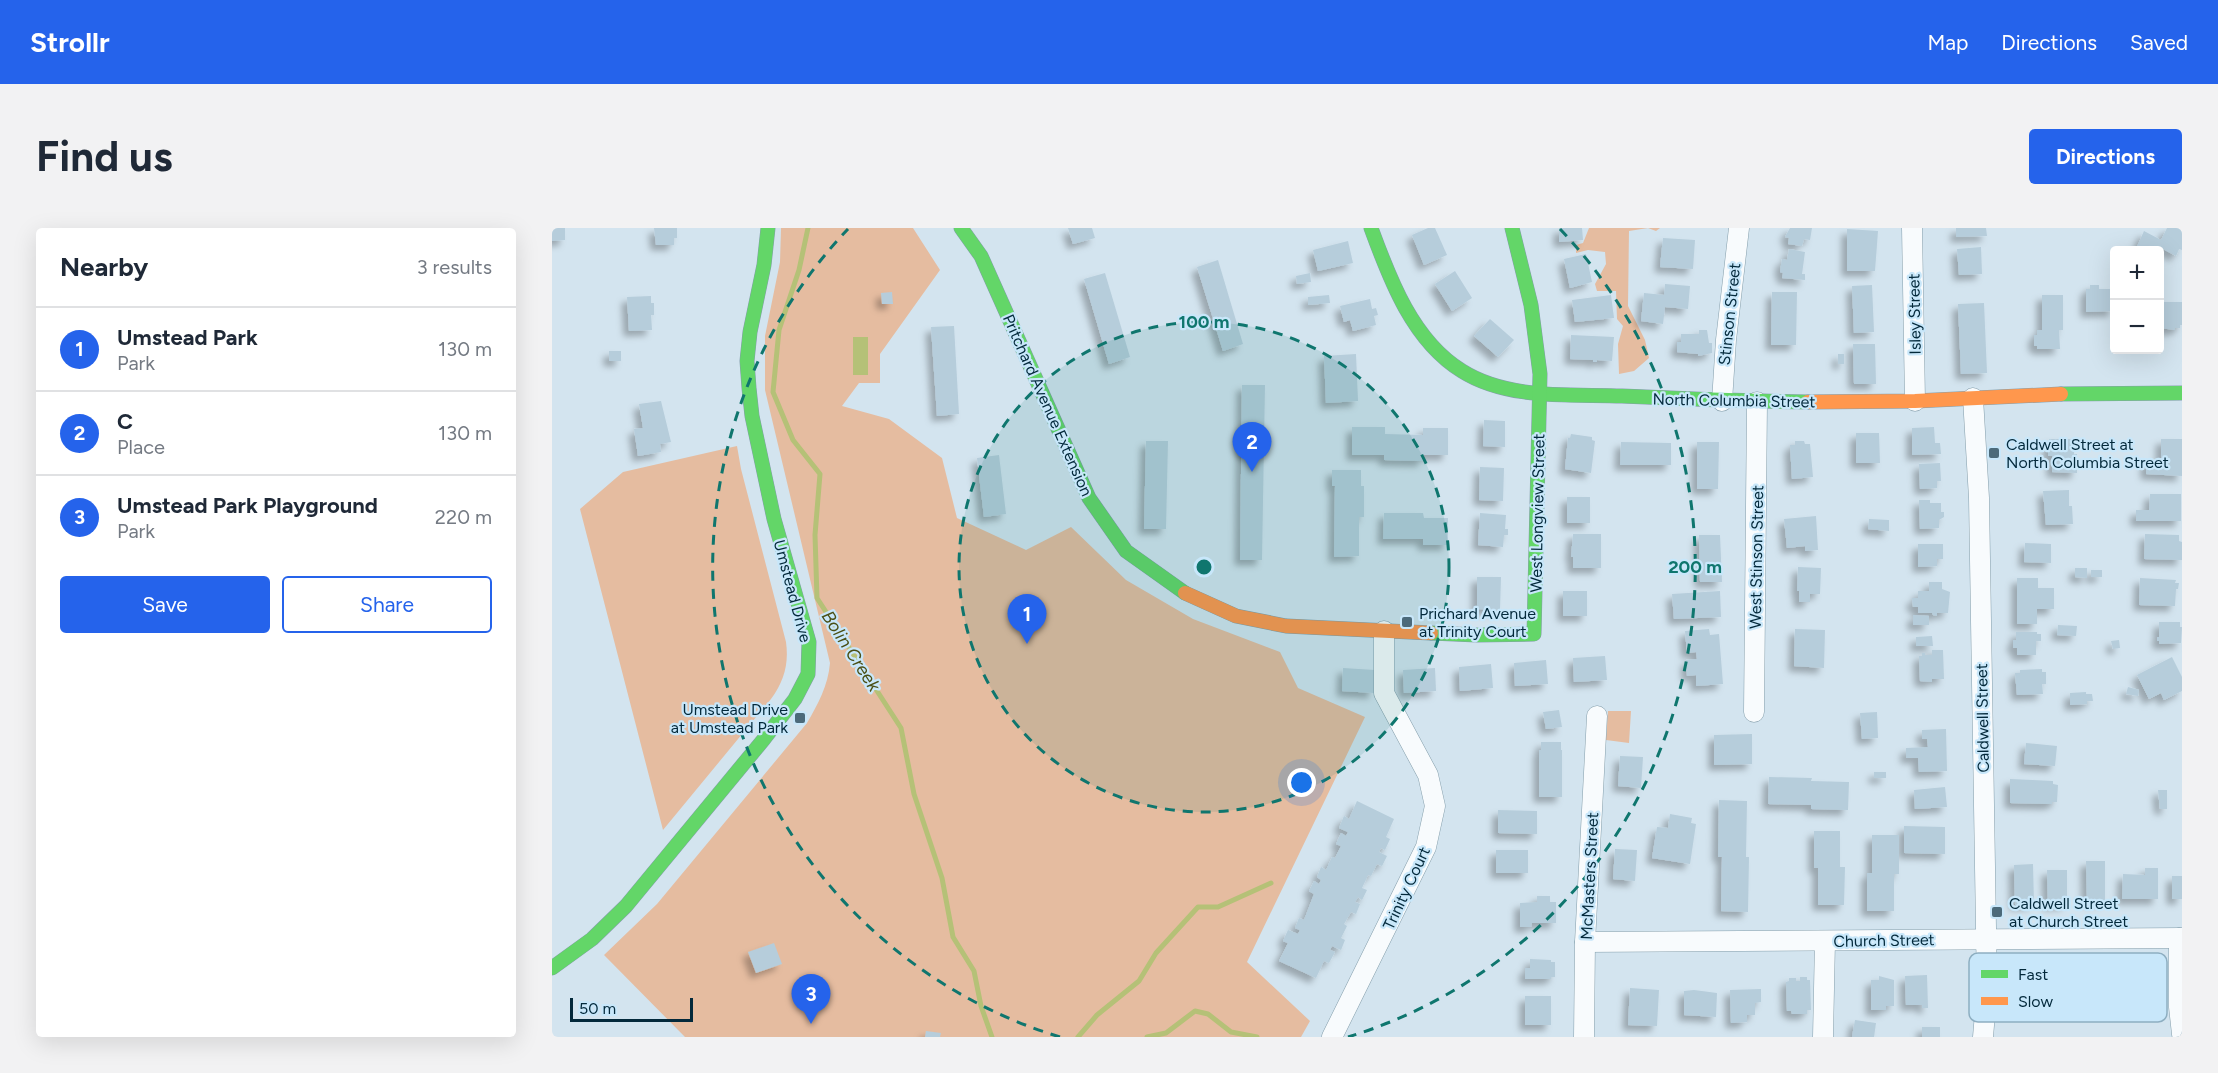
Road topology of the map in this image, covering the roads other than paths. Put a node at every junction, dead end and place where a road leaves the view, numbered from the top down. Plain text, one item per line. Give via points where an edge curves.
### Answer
1 (768, 228) edge
2 (961, 228) edge
3 (1371, 228) edge
4 (1512, 228) edge
5 (1738, 228) edge
6 (1912, 228) edge
7 (1540, 392) junction
8 (2182, 393) edge
9 (1973, 398) junction
10 (1722, 401) junction
11 (1915, 401) junction
12 (1757, 402) junction
13 (1384, 631) junction
14 (1534, 634) joint
15 (1754, 712) dead end
16 (1598, 716) dead end
17 (2181, 938) edge
18 (1986, 939) junction
19 (1825, 940) junction
20 (1585, 942) junction
21 (1986, 953) edge
22 (552, 968) edge
23 (1984, 1022) edge
24 (2182, 1034) edge
25 (1332, 1037) edge
26 (1584, 1037) edge
27 (1823, 1037) edge
28 (1983, 1037) edge

1 - 22 street, Umstead Drive via 750,332 749,388 774,519 808,642 808,674 795,699 770,731 626,906 592,939
2 - 13 street, Pritchard Avenue Extension via 981,256 1089,498 1126,551 1182,591 1236,616 1286,626
3 - 7 street, North Columbia Street via 1387,274 1430,345 1462,371 1492,385
4 - 7 street, West Longview Street via 1537,338
5 - 10 street, Stinson Street
6 - 11 street, Isley Street
7 - 10 street, North Columbia Street
7 - 14 street, West Longview Street
8 - 9 street, North Columbia Street
9 - 11 street, North Columbia Street
9 - 18 street, Caldwell Street via 1979,498
10 - 12 street, North Columbia Street
11 - 12 street, North Columbia Street
12 - 15 street, West Stinson Street
13 - 14 street, Pritchard Avenue Extension
13 - 25 street, Trinity Court via 1384,693 1428,775 1435,806 1426,847
16 - 20 street, McMasters Street
17 - 18 street, Church Street
17 - 24 street
18 - 19 street, Church Street
18 - 21 street, Caldwell Street
19 - 20 street, Church Street
19 - 27 street
20 - 26 street, McMasters Street
23 - 28 street, Caldwell Street

